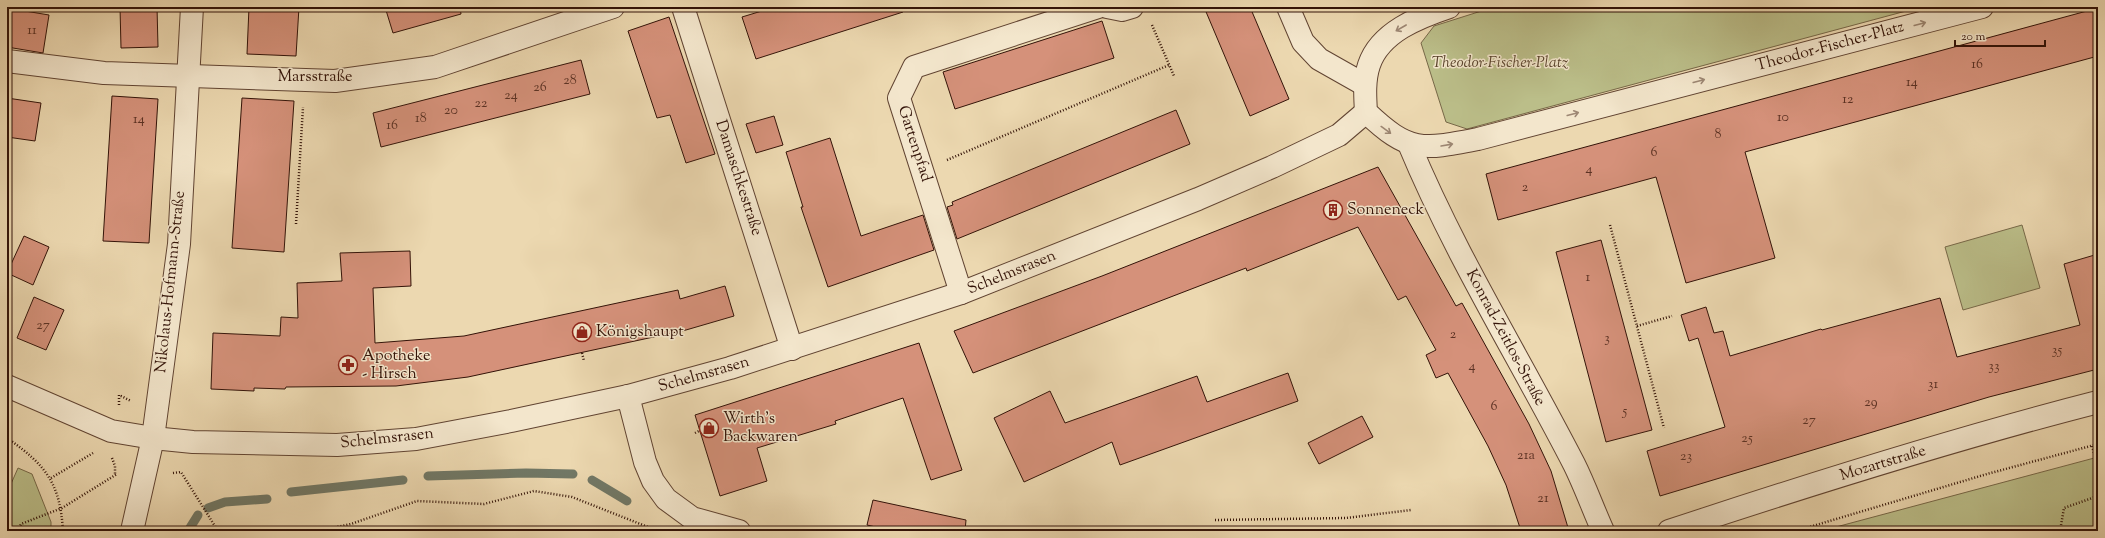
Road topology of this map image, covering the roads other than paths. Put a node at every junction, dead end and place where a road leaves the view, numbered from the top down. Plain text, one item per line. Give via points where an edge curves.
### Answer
1 (192, 7) edge
2 (613, 7) edge
3 (683, 7) edge
4 (1098, 7) edge
5 (1108, 7) edge
6 (1132, 7) edge
7 (1288, 7) edge
8 (1449, 7) edge
9 (1982, 7) edge
10 (7, 61) edge
11 (188, 75) junction
12 (1365, 85) junction
13 (1366, 112) junction
14 (1408, 144) junction
15 (961, 293) junction
16 (792, 349) junction
17 (7, 386) edge
18 (628, 396) junction
19 (2098, 402) edge
20 (152, 438) junction
21 (132, 531) edge
22 (739, 531) edge
23 (1603, 531) edge
24 (1669, 531) edge

1 - 11 street, Nikolaus-Hofmann-Straße
2 - 11 street, Marsstraße via 435,67 335,81
3 - 16 street, Damaschkestraße
4 - 15 street, Gartenpfad via 914,67 899,98
5 - 6 street via 1122,10
7 - 12 street via 1303,42 1319,59
8 -> 12 street via 1413,21 1381,44 1369,64
14 -> 9 street, Theodor-Fischer-Platz via 1441,146 1478,139
10 - 11 street, Marsstraße via 104,73
11 - 20 street, Nikolaus-Hofmann-Straße via 179,244
12 - 13 street
13 -> 14 street, Theodor-Fischer-Platz via 1385,130
13 - 15 street, Schelmsrasen via 1339,135 1272,167
14 - 23 street, Konrad-Zeitlos-Straße via 1469,271 1574,466
15 - 16 street, Schelmsrasen
16 - 18 street, Schelmsrasen
17 - 20 street, Schelmsrasen via 111,431
18 - 20 street, Schelmsrasen via 416,439 281,445
18 - 22 street via 645,462 653,481 666,499 692,518
19 - 24 street, Mozartstraße via 1797,489
20 - 21 street, Nikolaus-Hofmann-Straße

